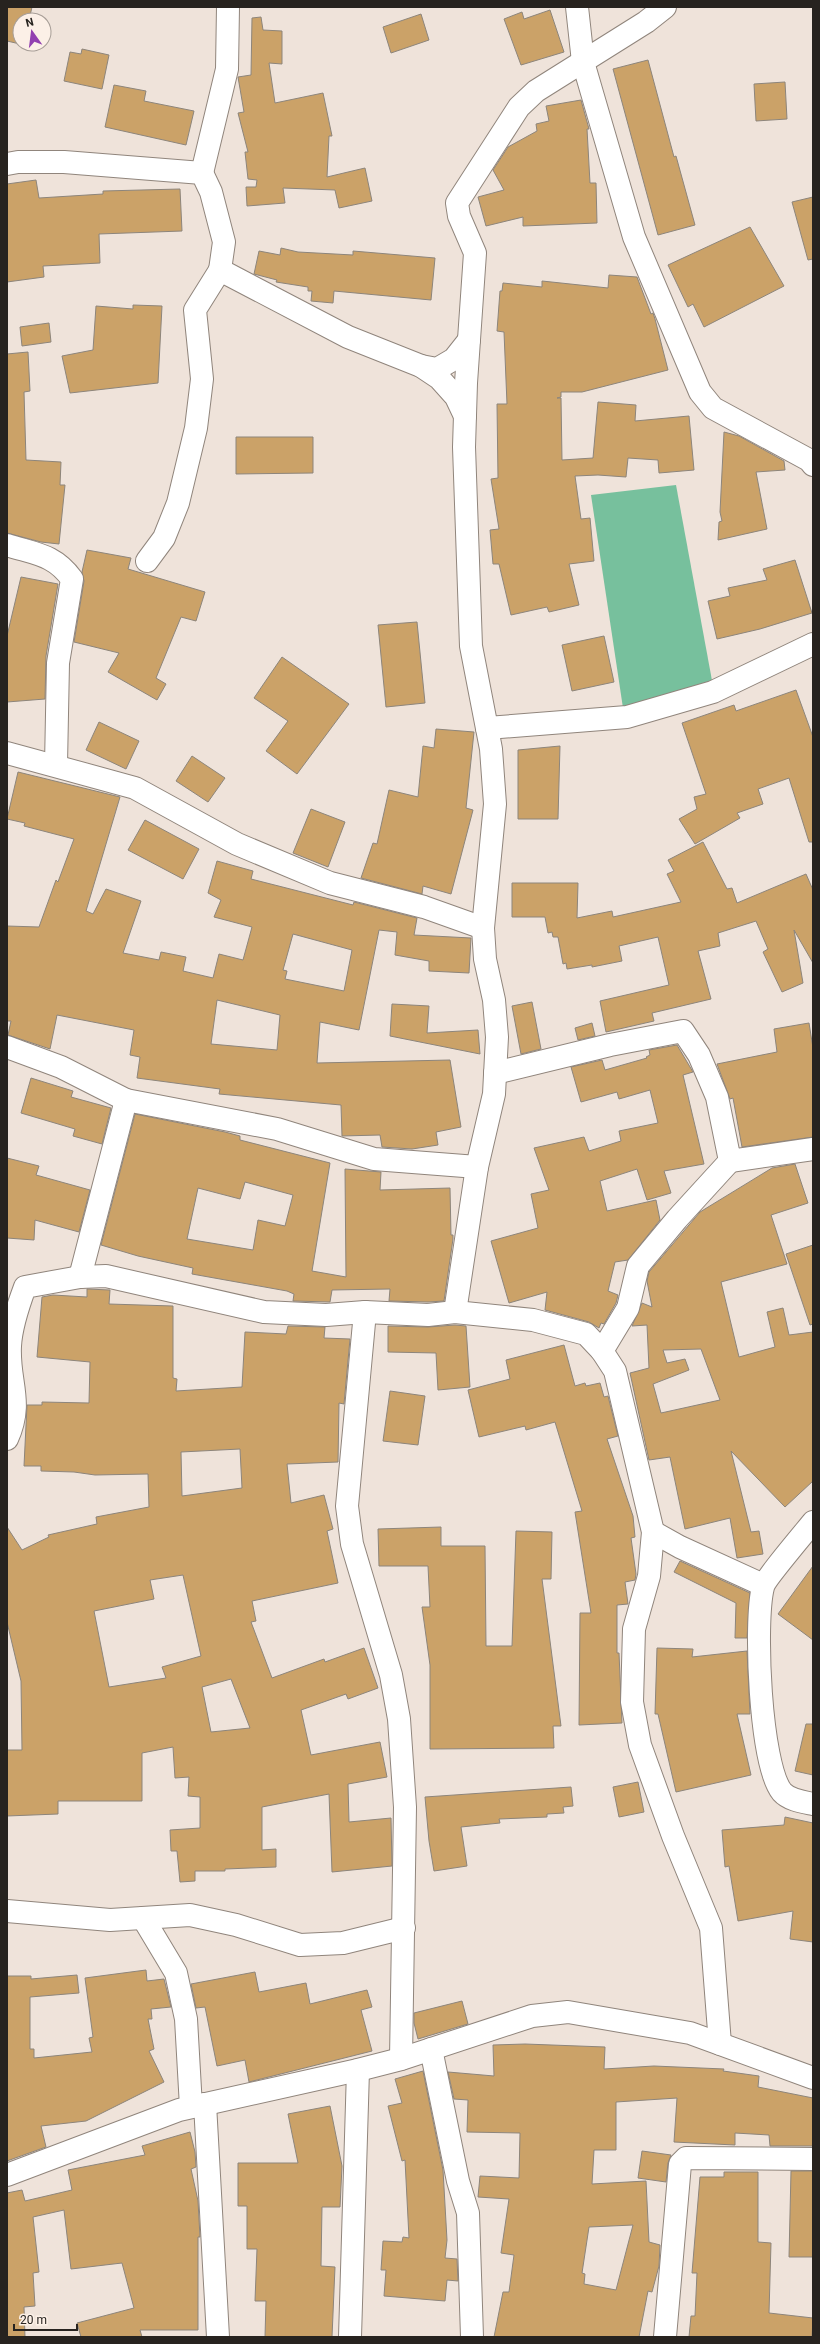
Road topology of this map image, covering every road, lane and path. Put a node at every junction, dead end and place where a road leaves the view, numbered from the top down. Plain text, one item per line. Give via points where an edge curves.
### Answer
1 (228, 7) edge
2 (577, 7) edge
3 (665, 7) edge
4 (583, 62) junction
5 (7, 164) edge
6 (202, 173) junction
7 (220, 270) junction
8 (470, 340) junction
9 (421, 366) junction
10 (465, 416) junction
11 (813, 466) edge
12 (7, 545) edge
13 (147, 561) dead end
14 (813, 644) edge
15 (487, 728) junction
16 (7, 753) edge
17 (56, 765) junction
18 (483, 928) junction
19 (7, 1048) edge
20 (495, 1073) junction
21 (126, 1100) junction
22 (813, 1149) edge
23 (730, 1161) junction
24 (477, 1167) junction
25 (80, 1277) junction
26 (365, 1312) junction
27 (455, 1312) junction
28 (602, 1351) junction
29 (7, 1439) edge
30 (813, 1522) edge
31 (653, 1532) junction
32 (763, 1585) junction
33 (813, 1804) edge
34 (7, 1911) edge
35 (143, 1918) junction
36 (404, 1928) junction
37 (720, 2044) junction
38 (430, 2049) junction
39 (401, 2058) junction
40 (358, 2070) junction
41 (813, 2078) edge
42 (198, 2106) junction
43 (813, 2159) edge
44 (7, 2175) edge
45 (218, 2337) edge
46 (350, 2337) edge
47 (472, 2337) edge
48 (665, 2337) edge

1 - 6 street via 227,69
2 - 4 street
3 - 4 street
4 - 8 street via 536,90 519,107 457,203 475,253
4 - 11 street via 634,237 700,392 714,408 809,460
5 - 6 street via 64,162
6 - 7 street via 211,192 224,242
7 - 9 street via 348,337
7 - 13 street via 195,310 202,379 196,428 178,503 164,538
8 - 9 street via 454,359 437,369
8 - 10 street
9 - 10 street via 439,378 456,397
10 - 15 street via 471,646
12 - 17 street via 54,560 62,565 72,579 58,663
14 - 15 street via 713,692 627,717
15 - 18 street via 495,804
16 - 17 street
17 - 18 street via 135,788 237,844 330,882 424,907
18 - 20 street via 485,959 494,1000
19 - 21 street via 61,1067
20 - 23 street via 610,1045 683,1031 699,1055 717,1097
20 - 24 street via 494,1094
21 - 24 street via 277,1129 374,1159
21 - 25 street
22 - 23 street
23 - 28 street via 638,1266 628,1308
24 - 27 street
25 - 26 street via 106,1276 264,1312 326,1315
25 - 29 street via 25,1287 17,1308 10,1346 16,1410
26 - 27 street via 428,1315
26 - 36 street via 347,1506 352,1544 391,1675 399,1719 405,1807
27 - 28 street via 533,1320 586,1334
28 - 31 street via 615,1371
30 - 32 street
31 - 32 street
31 - 37 street via 649,1576 634,1629 632,1702 640,1745 673,1836 711,1928
32 - 33 street via 759,1660 765,1732 776,1780 783,1793 798,1801
34 - 35 street via 110,1920
35 - 36 street via 190,1915 236,1924 300,1945 343,1943
35 - 42 street via 176,1973 186,2019
36 - 39 street
37 - 38 street via 690,2033 568,2012 532,2016
37 - 41 street
38 - 39 street
38 - 47 street via 458,2181 468,2213
39 - 40 street
40 - 42 street
40 - 46 street
42 - 44 street via 179,2110
42 - 45 street
43 - 48 street via 686,2158 680,2164

